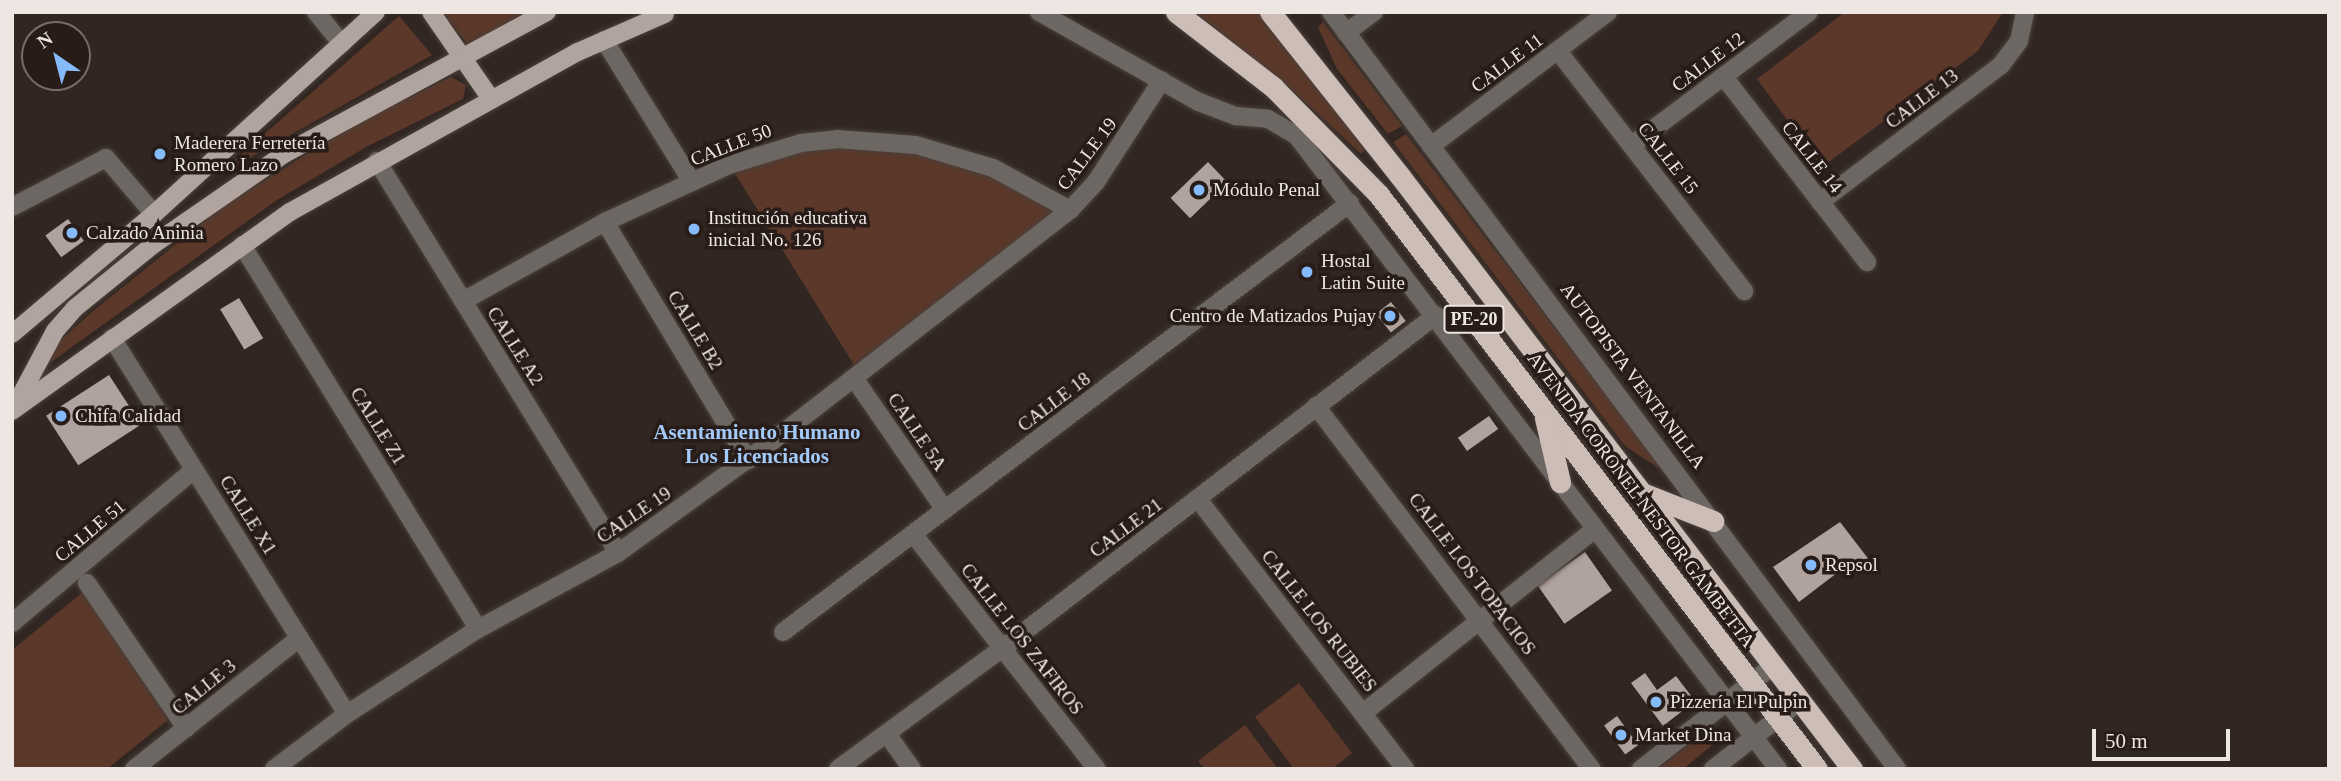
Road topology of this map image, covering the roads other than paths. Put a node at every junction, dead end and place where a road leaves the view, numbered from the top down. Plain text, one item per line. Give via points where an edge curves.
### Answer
1 (316, 12) edge
2 (376, 12) edge
3 (431, 12) edge
4 (547, 12) edge
5 (1039, 12) edge
6 (1176, 12) edge
7 (1270, 12) edge
8 (1331, 12) edge
9 (1374, 12) edge
10 (1608, 12) edge
11 (1809, 12) edge
12 (2025, 12) edge
13 (668, 13) edge
14 (1346, 33) junction
15 (604, 40) junction
16 (342, 44) junction
17 (1558, 51) junction
18 (464, 55) junction
19 (1724, 77) junction
20 (1162, 80) junction
21 (491, 99) junction
22 (1632, 145) junction
23 (1431, 146) junction
24 (377, 161) junction
25 (692, 182) junction
26 (1820, 202) junction
27 (1350, 203) junction
28 (13, 206) edge
29 (1070, 210) junction
30 (154, 214) junction
31 (605, 222) junction
32 (242, 245) junction
33 (1867, 262) dead end
34 (1744, 291) dead end
35 (463, 301) junction
36 (1436, 315) junction
37 (12, 334) edge
38 (112, 338) junction
39 (854, 378) junction
40 (1316, 406) junction
41 (1543, 409) junction
42 (13, 410) edge
43 (748, 460) junction
44 (194, 470) junction
45 (1560, 482) junction
46 (1637, 491) junction
47 (1198, 499) junction
48 (945, 510) junction
49 (1713, 521) junction
50 (1595, 528) junction
51 (914, 535) junction
52 (618, 553) junction
53 (87, 583) dead end
54 (1480, 619) junction
55 (12, 624) edge
56 (478, 629) junction
57 (783, 632) dead end
58 (299, 638) junction
59 (1003, 648) junction
60 (1773, 666) junction
61 (1753, 683) junction
62 (1800, 701) junction
63 (1728, 702) junction
64 (1363, 713) junction
65 (347, 714) junction
66 (1779, 718) junction
67 (187, 728) junction
68 (887, 734) junction
69 (1754, 737) junction
70 (134, 769) edge
71 (274, 769) edge
72 (838, 769) edge
73 (912, 769) edge
74 (1097, 769) edge
75 (1405, 769) edge
76 (1592, 769) edge
77 (1642, 769) edge
78 (1713, 769) edge
79 (1778, 769) edge
80 (1817, 769) edge
81 (1852, 769) edge
82 (1897, 769) edge

1 - 16 street
2 - 16 main road
3 - 18 main road
4 - 18 main road
5 - 20 street
6 - 41 highway, AVENIDA CORONEL NESTOR GAMBETTA / PE-20 via 1273,87 1347,158
7 - 46 highway, AVENIDA CORONEL NESTOR GAMBETTA / PE-20 via 1401,176
8 - 14 street, AUTOPISTA VENTANILLA
9 - 14 street
10 - 17 street, CALLE 11
11 - 19 street, CALLE 12
12 - 26 street, CALLE 13 via 2019,41 2001,65
13 - 15 main road
14 - 23 street, AUTOPISTA VENTANILLA
15 - 21 main road
15 - 25 street
16 - 30 main road
17 - 22 street, CALLE 15
17 - 23 street, CALLE 11
18 - 21 main road
18 - 42 main road via 284,154 154,244 75,308 55,331
19 - 22 street, CALLE 12
19 - 26 street, CALLE 14
20 - 27 street via 1218,111 1268,119 1290,130
20 - 29 street, CALLE 19 via 1096,182
21 - 24 main road
22 - 34 street, CALLE 15
23 - 49 street, AUTOPISTA VENTANILLA
24 - 32 main road
24 - 35 street, CALLE A2
25 - 29 street, CALLE 50 via 769,150 837,139 877,141 916,145 993,168
25 - 31 street, CALLE 50
26 - 33 street, CALLE 14
27 - 36 street
27 - 48 street, CALLE 18
28 - 30 street via 106,158
29 - 39 street, CALLE 19
30 - 37 main road
31 - 35 street, CALLE 50
31 - 43 street, CALLE B2
32 - 38 main road
32 - 56 street, CALLE Z1
35 - 52 street, CALLE A2
36 - 40 street, CALLE 21
36 - 45 street
38 - 42 main road
38 - 44 street, CALLE X1
39 - 43 street, CALLE 19
39 - 48 street, CALLE 5A
40 - 47 street, CALLE 21
40 - 54 street, CALLE LOS TOPACIOS
41 - 45 highway
41 - 61 highway, AVENIDA CORONEL NESTOR GAMBETTA / PE-20
43 - 52 street, CALLE 19
44 - 55 street, CALLE 51
44 - 58 street, CALLE X1
45 - 50 street
46 - 49 highway
46 - 60 highway, AVENIDA CORONEL NESTOR GAMBETTA / PE-20
47 - 59 street, CALLE 21
47 - 64 street, CALLE LOS RUBIES
48 - 51 street, CALLE 18
49 - 82 street, AUTOPISTA VENTANILLA
50 - 54 street
50 - 63 street
51 - 57 street, CALLE 18
51 - 59 street, CALLE LOS ZAFIROS
52 - 56 street, CALLE 19
53 - 67 street
54 - 64 street
54 - 76 street, CALLE LOS TOPACIOS
56 - 65 street, CALLE 19
58 - 65 street, CALLE X1
58 - 67 street, CALLE 3
59 - 68 street, CALLE 21
59 - 74 street, CALLE LOS ZAFIROS
60 - 61 street
60 - 62 highway, PE-20
61 - 63 street
61 - 66 highway, PE-20
62 - 66 street
62 - 81 highway, PE-20
63 - 69 street
63 - 77 street
64 - 75 street, CALLE LOS RUBIES
65 - 71 street, CALLE 19
66 - 69 street
66 - 80 highway, PE-20
67 - 70 street, CALLE 3
68 - 72 street, CALLE 21
68 - 73 street
69 - 78 street
69 - 79 street

